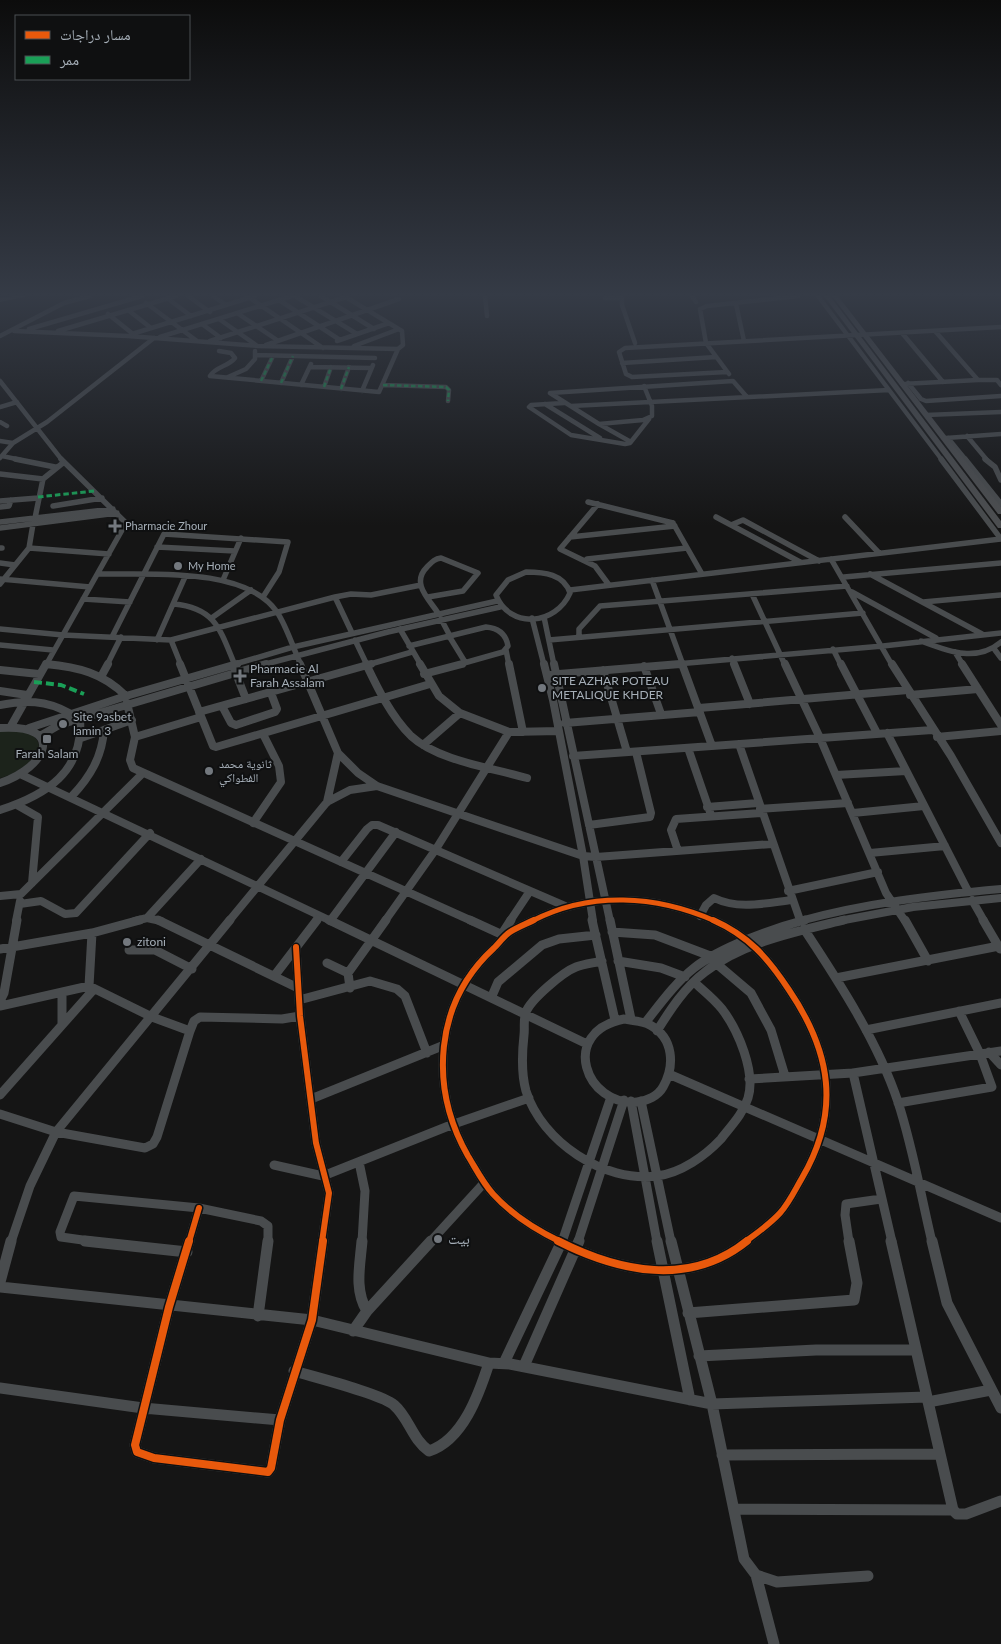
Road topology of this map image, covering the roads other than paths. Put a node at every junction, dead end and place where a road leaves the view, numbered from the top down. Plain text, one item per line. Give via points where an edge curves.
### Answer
1 (727, 372) edge
2 (110, 373) edge
3 (211, 373) edge
4 (237, 373) edge
5 (264, 373) edge
6 (286, 373) edge
7 (307, 373) edge
8 (329, 373) edge
9 (347, 373) edge
10 (369, 373) edge
11 (388, 373) edge
12 (626, 373) edge
13 (714, 373) edge
14 (877, 373) edge
15 (883, 373) edge
16 (896, 373) edge
17 (935, 373) edge
18 (972, 373) edge
19 (226, 378) junction
20 (732, 378) dead end
21 (978, 380) junction
22 (0, 381) edge
23 (260, 381) junction
24 (943, 382) junction
25 (281, 383) junction
26 (905, 384) junction
27 (302, 385) junction
28 (383, 385) junction
29 (1001, 385) edge
30 (644, 386) junction
31 (324, 387) junction
32 (341, 389) junction
33 (362, 390) junction
34 (888, 390) junction
35 (897, 390) junction
36 (1001, 396) edge
37 (747, 397) junction
38 (17, 402) junction
39 (448, 402) dead end
40 (650, 402) junction
41 (564, 403) junction
42 (545, 404) junction
43 (571, 406) junction
44 (0, 407) edge
45 (1001, 412) edge
46 (926, 415) junction
47 (649, 419) junction
48 (0, 422) edge
49 (598, 423) junction
50 (579, 425) junction
51 (7, 426) dead end
52 (560, 427) junction
53 (36, 428) junction
54 (1001, 434) edge
55 (967, 436) junction
56 (946, 438) junction
57 (602, 440) junction
58 (0, 441) edge
59 (631, 442) junction
60 (13, 443) junction
61 (2, 455) edge
62 (64, 462) junction
63 (998, 466) edge
64 (55, 467) junction
65 (0, 474) edge
66 (43, 479) junction
67 (1001, 480) edge
68 (38, 498) junction
69 (102, 498) junction
70 (11, 500) junction
71 (0, 501) edge
72 (588, 502) dead end
73 (598, 504) junction
74 (1001, 504) edge
75 (53, 506) dead end
76 (0, 507) edge
77 (115, 511) junction
78 (1001, 512) edge
79 (716, 517) dead end
80 (845, 517) dead end
81 (34, 521) junction
82 (992, 521) junction
83 (0, 522) edge
84 (673, 522) junction
85 (731, 525) junction
86 (1001, 526) edge
87 (0, 528) edge
88 (570, 537) junction
89 (241, 538) junction
90 (1001, 539) edge
91 (157, 547) junction
92 (29, 548) junction
93 (687, 548) junction
94 (235, 551) junction
95 (879, 553) junction
96 (109, 554) junction
97 (586, 559) junction
98 (832, 559) junction
99 (819, 560) junction
100 (0, 563) edge
101 (801, 563) junction
102 (1001, 563) edge
103 (15, 565) junction
104 (98, 574) junction
105 (702, 574) junction
106 (870, 574) junction
107 (142, 576) junction
108 (185, 577) junction
109 (844, 577) junction
110 (223, 580) junction
111 (652, 580) junction
112 (1, 581) edge
113 (421, 585) junction
114 (609, 585) junction
115 (90, 587) junction
116 (849, 588) junction
117 (251, 590) junction
118 (570, 590) junction
119 (752, 594) junction
120 (263, 596) junction
121 (1001, 596) edge
122 (335, 597) junction
123 (428, 597) junction
124 (83, 599) junction
125 (659, 601) junction
126 (130, 602) junction
127 (922, 602) junction
128 (174, 604) junction
129 (499, 604) junction
130 (277, 612) junction
131 (863, 613) junction
132 (439, 616) junction
133 (213, 617) junction
134 (532, 618) junction
135 (544, 618) junction
136 (764, 622) junction
137 (219, 628) junction
138 (0, 629) edge
139 (400, 629) junction
140 (670, 630) junction
141 (1001, 633) edge
142 (982, 634) junction
143 (62, 635) junction
144 (353, 636) junction
145 (450, 636) junction
146 (112, 637) junction
147 (579, 637) junction
148 (121, 638) junction
149 (936, 638) junction
150 (157, 640) junction
151 (171, 640) junction
152 (549, 640) junction
153 (919, 641) junction
154 (1001, 642) edge
155 (0, 645) edge
156 (883, 646) junction
157 (293, 647) junction
158 (410, 649) junction
159 (54, 650) junction
160 (506, 650) junction
161 (834, 650) junction
162 (995, 650) junction
163 (955, 652) junction
164 (780, 654) junction
165 (296, 655) junction
166 (732, 658) junction
167 (1001, 658) edge
168 (465, 662) junction
169 (681, 663) junction
170 (46, 664) junction
171 (368, 664) junction
172 (644, 666) junction
173 (235, 667) junction
174 (0, 670) edge
175 (603, 670) junction
176 (39, 674) junction
177 (424, 674) junction
178 (548, 674) junction
179 (557, 674) junction
180 (102, 675) junction
181 (187, 681) junction
182 (308, 682) junction
183 (430, 684) junction
184 (978, 689) junction
185 (0, 691) edge
186 (271, 693) junction
187 (909, 693) junction
188 (857, 695) junction
189 (26, 698) junction
190 (126, 699) junction
191 (246, 699) junction
192 (385, 699) junction
193 (800, 699) junction
194 (750, 704) junction
195 (0, 705) edge
196 (222, 706) junction
197 (700, 710) junction
198 (69, 713) junction
199 (460, 713) junction
200 (200, 714) junction
201 (661, 714) junction
202 (324, 716) junction
203 (80, 718) junction
204 (617, 718) junction
205 (132, 720) junction
206 (568, 723) junction
207 (11, 726) junction
208 (1001, 726) edge
209 (558, 727) junction
210 (0, 728) edge
211 (30, 728) junction
212 (104, 730) junction
213 (932, 730) junction
214 (1001, 731) edge
215 (509, 732) junction
216 (523, 732) junction
217 (877, 733) junction
218 (887, 733) junction
219 (263, 734) junction
220 (40, 736) junction
221 (135, 737) junction
222 (937, 737) junction
223 (82, 738) junction
224 (820, 738) junction
225 (739, 744) junction
226 (423, 745) junction
227 (712, 746) junction
228 (688, 748) junction
229 (338, 752) junction
230 (632, 752) junction
231 (576, 756) junction
232 (564, 757) junction
233 (487, 766) junction
234 (906, 771) junction
235 (143, 773) junction
236 (22, 775) junction
237 (836, 776) junction
238 (527, 778) dead end
239 (0, 783) edge
240 (377, 786) junction
241 (51, 787) junction
242 (72, 796) junction
243 (327, 802) junction
244 (848, 803) junction
245 (17, 805) junction
246 (924, 806) junction
247 (707, 808) junction
248 (760, 808) junction
249 (0, 810) edge
250 (104, 811) junction
251 (458, 812) junction
252 (853, 813) junction
253 (711, 815) junction
254 (253, 823) junction
255 (589, 825) junction
256 (396, 832) junction
257 (150, 833) junction
258 (296, 842) junction
259 (1001, 843) edge
260 (772, 844) junction
261 (945, 846) junction
262 (436, 849) junction
263 (678, 851) junction
264 (870, 853) junction
265 (582, 856) junction
266 (596, 857) junction
267 (201, 859) junction
268 (341, 862) junction
269 (878, 872) junction
270 (366, 873) junction
271 (32, 883) junction
272 (258, 887) junction
273 (1001, 888) edge
274 (408, 891) junction
275 (530, 891) junction
276 (788, 891) junction
277 (968, 891) junction
278 (21, 894) junction
279 (0, 896) edge
280 (1001, 898) edge
281 (891, 899) junction
282 (604, 900) junction
283 (792, 900) junction
284 (972, 900) junction
285 (588, 901) junction
286 (20, 904) junction
287 (565, 906) junction
288 (899, 910) junction
289 (320, 916) junction
290 (700, 916) junction
291 (147, 918) junction
292 (800, 920) junction
293 (330, 921) junction
294 (804, 929) junction
295 (612, 932) junction
296 (92, 933) junction
297 (504, 935) junction
298 (596, 935) junction
299 (372, 940) junction
300 (752, 943) junction
301 (212, 945) junction
302 (12, 948) junction
303 (296, 948) junction
304 (1000, 948) edge
305 (0, 949) edge
306 (129, 950) dead end
307 (928, 960) junction
308 (618, 961) junction
309 (715, 961) junction
310 (602, 962) junction
311 (327, 963) dead end
312 (192, 969) junction
313 (348, 973) junction
314 (275, 976) junction
315 (685, 977) junction
316 (836, 978) junction
317 (461, 983) junction
318 (695, 983) junction
319 (92, 988) junction
320 (298, 988) junction
321 (350, 988) junction
322 (62, 994) junction
323 (1, 996) edge
324 (492, 996) junction
325 (299, 1000) junction
326 (1001, 1003) edge
327 (0, 1006) edge
328 (960, 1011) junction
329 (526, 1012) junction
330 (300, 1016) junction
331 (152, 1017) junction
332 (615, 1020) junction
333 (631, 1020) junction
334 (645, 1023) junction
335 (62, 1024) junction
336 (866, 1030) junction
337 (190, 1031) junction
338 (657, 1031) junction
339 (587, 1044) junction
340 (442, 1046) junction
341 (1001, 1051) edge
342 (427, 1052) junction
343 (985, 1053) junction
344 (1001, 1065) edge
345 (885, 1069) junction
346 (824, 1073) junction
347 (853, 1073) junction
348 (671, 1075) junction
349 (785, 1076) junction
350 (749, 1078) junction
351 (0, 1095) edge
352 (611, 1097) junction
353 (529, 1098) junction
354 (311, 1099) junction
355 (632, 1101) junction
356 (898, 1103) junction
357 (744, 1106) junction
358 (0, 1114) edge
359 (451, 1124) junction
360 (56, 1132) junction
361 (820, 1139) junction
362 (872, 1161) junction
363 (358, 1162) junction
364 (589, 1164) junction
365 (274, 1166) dead end
366 (603, 1169) junction
367 (323, 1176) junction
368 (644, 1176) junction
369 (658, 1176) junction
370 (916, 1180) junction
371 (484, 1183) junction
372 (881, 1199) junction
373 (200, 1208) junction
374 (1001, 1218) edge
375 (561, 1244) junction
376 (576, 1250) junction
377 (187, 1252) junction
378 (663, 1272) junction
379 (677, 1272) junction
380 (0, 1282) edge
381 (0, 1288) edge
382 (169, 1307) junction
383 (367, 1311) junction
384 (688, 1313) junction
385 (258, 1316) junction
386 (312, 1320) junction
387 (353, 1331) junction
388 (916, 1350) junction
389 (699, 1356) junction
390 (489, 1363) junction
391 (504, 1363) junction
392 (524, 1366) junction
393 (294, 1371) junction
394 (0, 1388) edge
395 (991, 1390) junction
396 (690, 1400) junction
397 (928, 1400) junction
398 (712, 1404) junction
399 (143, 1408) junction
400 (1001, 1408) edge
401 (280, 1420) junction
402 (940, 1454) junction
403 (722, 1455) junction
404 (1001, 1501) edge
405 (734, 1508) junction
406 (953, 1510) junction
407 (756, 1575) junction
408 (868, 1576) dead end
409 (774, 1644) edge

1 - 20 street
2 - 53 street
3 - 19 street via 209,375
4 - 19 street
5 - 23 street
6 - 25 street
7 - 27 street
8 - 31 street
9 - 32 street
10 - 33 street
11 - 28 street
12 - 13 street via 634,377
14 - 34 street
15 - 35 main road
16 - 26 main road
17 - 24 street
18 - 21 street
19 - 23 street
21 - 24 street
21 - 29 street via 997,380
22 - 38 street
23 - 25 street
24 - 26 street
25 - 27 street
26 - 36 street via 926,401
26 - 46 main road
27 - 31 street
28 - 33 street via 380,391
28 - 39 street via 446,388 449,390
30 - 37 street via 733,381
30 - 40 street
30 - 41 street via 550,392
31 - 32 street
32 - 33 street
34 - 35 main road
34 - 37 street
34 - 82 street
35 - 82 main road
37 - 40 street
38 - 44 street
38 - 53 street
40 - 43 street
40 - 47 street via 653,414
41 - 42 street
41 - 43 street
42 - 50 street
42 - 52 street via 529,407
43 - 49 street
45 - 46 street
46 - 56 main road
47 - 49 street
47 - 59 street
48 - 51 street
49 - 50 street
49 - 59 street
50 - 52 street
50 - 57 street
52 - 57 street via 571,434
53 - 60 street
53 - 62 street
54 - 55 street
55 - 56 street
55 - 63 street via 981,455
56 - 74 street
56 - 78 main road
57 - 59 street
58 - 60 street
60 - 61 street
61 - 64 street
62 - 64 street
62 - 69 street
63 - 67 street
64 - 66 street
65 - 66 street
66 - 68 street
68 - 70 street
68 - 81 street
69 - 75 street
69 - 77 street
70 - 71 street
70 - 76 street via 9,506
72 - 73 street
73 - 84 street
73 - 88 street
77 - 81 street
77 - 96 street via 126,523
79 - 85 street
80 - 95 street
81 - 83 street
81 - 87 street
81 - 92 street
82 - 86 main road
82 - 90 street
84 - 88 street
84 - 93 street
85 - 99 street via 743,520
85 - 101 street
88 - 97 street via 560,549
89 - 91 street via 167,534
89 - 94 street
89 - 120 street via 284,540 289,544 273,585
90 - 95 street
91 - 94 street
91 - 107 street
92 - 96 street
92 - 103 street
93 - 97 street
93 - 105 street
94 - 110 street
95 - 98 street
96 - 104 street
97 - 114 street via 600,570
98 - 99 street
98 - 109 street
99 - 101 street
100 - 103 street
101 - 105 street
102 - 106 street
103 - 112 street
104 - 107 street
104 - 115 street
105 - 111 street
106 - 109 street
106 - 127 street
107 - 108 street
107 - 126 street
108 - 110 street
108 - 128 street
109 - 116 street
110 - 117 street
111 - 114 street
111 - 125 street
112 - 115 street
113 - 122 street via 371,595
113 - 123 street
113 - 123 street via 421,574 437,558 478,572 463,590
114 - 118 street
115 - 124 street
116 - 119 street
116 - 131 street
116 - 149 street
117 - 120 street
117 - 133 street
118 - 129 street via 556,577 526,572 504,583 496,595
118 - 135 street via 565,605
119 - 125 street
119 - 136 street
120 - 130 street
121 - 127 street
122 - 130 street
122 - 144 street
123 - 132 street
124 - 126 street
124 - 143 street
125 - 140 street
125 - 147 street via 600,606 579,629
126 - 146 street
127 - 142 street
128 - 133 street via 193,606
128 - 150 street
129 - 132 street
129 - 134 street via 513,615
130 - 137 street
130 - 157 street
131 - 136 street
131 - 156 street
132 - 139 street
132 - 144 street
132 - 145 street
133 - 137 street
134 - 135 street
134 - 178 street
135 - 152 street
136 - 140 street
136 - 164 street
137 - 151 street
137 - 173 street
138 - 143 street
139 - 144 street
139 - 158 street
140 - 147 street
140 - 169 street
141 - 142 street
142 - 149 street
143 - 146 street
143 - 159 street
144 - 157 street
144 - 165 street
144 - 171 street
145 - 158 street
145 - 160 street via 492,628 505,636
145 - 168 street
146 - 148 street
147 - 152 street
148 - 150 street
148 - 180 street
149 - 153 street
150 - 151 street
151 - 181 street
152 - 179 street
153 - 156 street
153 - 163 street
154 - 162 street
155 - 159 street
156 - 161 street
156 - 187 street
157 - 165 street
157 - 173 street
158 - 171 street
158 - 177 street
159 - 170 street
160 - 168 street
160 - 216 street
161 - 164 street
161 - 188 street
162 - 163 street via 979,654
162 - 167 street
163 - 184 street
164 - 166 street
164 - 193 street
165 - 173 street
165 - 182 street
166 - 169 street
166 - 194 street
168 - 177 street
169 - 172 street
169 - 197 street
170 - 176 street
170 - 180 street
171 - 182 street
171 - 192 street
172 - 175 street
172 - 201 street
173 - 181 street
173 - 191 street
174 - 176 street
175 - 179 street
175 - 204 street
176 - 189 street
177 - 183 street
178 - 179 street
178 - 209 street
179 - 206 street
180 - 190 street via 110,679
181 - 190 street
181 - 200 street
182 - 186 street
182 - 202 street
183 - 192 street
183 - 199 street
184 - 187 street
184 - 208 street
185 - 189 street
186 - 191 street
186 - 196 street via 277,709 275,712 236,725 231,723
187 - 188 street
187 - 213 street
188 - 193 street
188 - 217 street
189 - 195 street
189 - 198 street via 48,703
189 - 207 street
190 - 198 street
190 - 203 street
190 - 205 street
191 - 196 street
192 - 202 street
192 - 226 street via 401,724
193 - 194 street
193 - 224 street
194 - 197 street
196 - 200 street
197 - 201 street
197 - 227 street
198 - 211 street
199 - 215 street
199 - 226 street
200 - 219 street via 216,747
200 - 221 street
201 - 204 street
202 - 219 street
202 - 229 street
203 - 220 street
203 - 223 street
204 - 206 street
204 - 230 street
205 - 212 street
205 - 221 street
206 - 209 street
206 - 231 street
207 - 210 street
207 - 211 street
209 - 216 street
209 - 232 street
211 - 220 street
212 - 223 street
212 - 242 street via 100,755 85,782
213 - 218 street
213 - 222 street
214 - 222 street
215 - 216 street
215 - 233 street
217 - 218 street
217 - 224 street
218 - 234 street
219 - 254 street via 279,766 281,782
220 - 236 street via 43,752 36,764
221 - 235 street via 129,764
222 - 259 street
223 - 241 street via 73,761
224 - 225 street
224 - 237 street
225 - 227 street
225 - 248 street
226 - 233 street
227 - 228 street
228 - 230 street
228 - 247 street
229 - 240 street via 358,774
229 - 243 street
230 - 231 street
230 - 255 street via 650,817
231 - 232 street
231 - 255 street
232 - 265 street
233 - 238 street
233 - 251 street
234 - 237 street
234 - 246 street
235 - 250 street
235 - 254 street
236 - 239 street
236 - 241 street
237 - 244 street
240 - 243 street via 350,790
240 - 251 street
241 - 242 street
241 - 245 street
242 - 250 street
243 - 258 street
244 - 248 street
244 - 252 street
245 - 249 street
245 - 271 street via 38,817
246 - 252 street
246 - 261 street
247 - 248 street
247 - 253 street
248 - 253 street
248 - 260 street
250 - 257 street
250 - 271 street
251 - 262 street
251 - 265 street
252 - 264 street
253 - 263 street via 676,818 671,830
254 - 258 street
255 - 266 street
256 - 262 street
256 - 268 street via 372,825
256 - 270 street
257 - 267 street
257 - 286 street via 76,913 65,914 41,901
258 - 268 street
258 - 272 street
260 - 263 street
260 - 276 street
261 - 264 street
261 - 277 street
262 - 274 street
262 - 275 street
263 - 266 street
264 - 269 street
265 - 266 street
265 - 285 street
266 - 282 street
267 - 272 street
267 - 291 street
268 - 270 street
269 - 276 street
269 - 281 street
270 - 274 street
270 - 293 street
271 - 278 street
272 - 289 street
272 - 301 street
273 - 277 street
274 - 297 street
274 - 299 street
275 - 287 street
275 - 297 street
276 - 283 street
277 - 281 street
278 - 279 street
278 - 286 street
280 - 284 street
281 - 288 street
281 - 292 street
282 - 285 street
282 - 290 street via 660,903
282 - 295 street
283 - 290 street via 741,905 714,898
283 - 292 street
284 - 288 street
284 - 304 street
285 - 287 street
285 - 298 street
286 - 302 street
287 - 297 street
288 - 294 street
288 - 307 street
289 - 293 street
289 - 303 street
290 - 300 street
291 - 296 street
291 - 301 street via 167,922
292 - 300 street
293 - 299 street
294 - 300 street
294 - 316 street
295 - 308 street
295 - 309 street via 656,935
296 - 302 street
296 - 319 street
297 - 317 street
298 - 310 street
298 - 324 street via 559,939 542,945 498,982
299 - 313 street
299 - 317 street
300 - 309 street
300 - 346 street via 805,1013 823,1060
301 - 312 street
301 - 314 street
302 - 305 street
302 - 323 street
303 - 314 street
303 - 320 street
304 - 307 street
306 - 312 street via 153,948
307 - 316 street
308 - 315 street via 661,968
308 - 333 street
309 - 315 street via 694,968
309 - 318 street
309 - 349 street via 751,994 771,1030
310 - 329 street via 575,967
310 - 332 street
311 - 313 street
312 - 331 street
313 - 321 street
314 - 320 street
315 - 334 street
316 - 336 street
317 - 324 street
317 - 340 street
318 - 338 street
318 - 350 street via 722,1010 733,1028
319 - 322 street
319 - 331 street
319 - 335 street
320 - 325 street
321 - 325 street
321 - 342 street via 370,981 397,989 405,996
322 - 327 street
322 - 335 street
324 - 329 street
325 - 330 street
326 - 328 street
328 - 336 street
328 - 343 street
329 - 339 street
329 - 353 street via 524,1074
330 - 337 street via 282,1019 200,1017 194,1021
330 - 354 street
331 - 337 street
331 - 360 street
332 - 333 street
332 - 339 street via 599,1028
333 - 334 street
334 - 338 street
335 - 351 street
336 - 345 street
337 - 360 street via 153,1144 145,1148
338 - 348 street via 670,1048
339 - 352 street via 585,1063 590,1077
340 - 342 street
340 - 359 street via 442,1072
341 - 343 street
342 - 354 street
343 - 344 street
343 - 345 street
343 - 356 street via 992,1086 989,1089
345 - 347 street
345 - 356 street
346 - 347 street
346 - 349 street
346 - 361 street via 826,1118
347 - 362 street
348 - 355 street via 660,1092
348 - 357 street
349 - 350 street
350 - 357 street via 749,1095
352 - 355 street
352 - 364 street
353 - 359 street
353 - 364 street via 546,1126
354 - 367 street
355 - 366 street
355 - 368 street
355 - 369 street
356 - 370 street
357 - 361 street
357 - 369 street via 731,1127 706,1155
358 - 360 street
359 - 363 street
359 - 371 street via 468,1160
360 - 380 street via 22,1203
361 - 362 street
361 - 379 street via 814,1159 782,1211 722,1259
362 - 370 street
362 - 372 street
363 - 367 street
363 - 383 street via 365,1191 359,1288
364 - 366 street
364 - 375 street
365 - 367 street
366 - 368 street
366 - 376 street
367 - 386 street via 329,1193
368 - 369 street
368 - 378 street
369 - 379 street
370 - 374 street
370 - 395 street via 947,1303
371 - 375 street via 516,1214
371 - 383 street
372 - 384 street via 846,1204 847,1238 859,1285 858,1296 854,1300
372 - 388 street
373 - 377 street
373 - 377 street via 74,1196 60,1232 61,1238 65,1239
373 - 385 street via 261,1221 268,1226
375 - 376 street
375 - 391 street
376 - 378 street via 626,1268
376 - 392 street
377 - 382 street
378 - 379 street
378 - 396 street
379 - 384 street
381 - 382 street
382 - 385 street
382 - 399 street
383 - 387 street
384 - 389 street
385 - 386 street
386 - 387 street
386 - 393 street
387 - 390 street
388 - 389 street via 816,1350
388 - 397 street
389 - 398 street
390 - 391 street
390 - 393 street via 464,1419 444,1445 428,1452 417,1443 396,1404
391 - 392 street
392 - 396 street
393 - 401 street
394 - 399 street
395 - 397 street
395 - 400 street
396 - 398 street
397 - 398 street
397 - 402 street
398 - 403 street
399 - 401 street
399 - 401 street via 135,1445 137,1452 154,1458 263,1472 271,1468
402 - 403 street
402 - 406 street
403 - 405 street
404 - 406 street via 966,1514 957,1514
405 - 406 street
405 - 407 street via 744,1559
407 - 408 street via 777,1582
407 - 409 street

